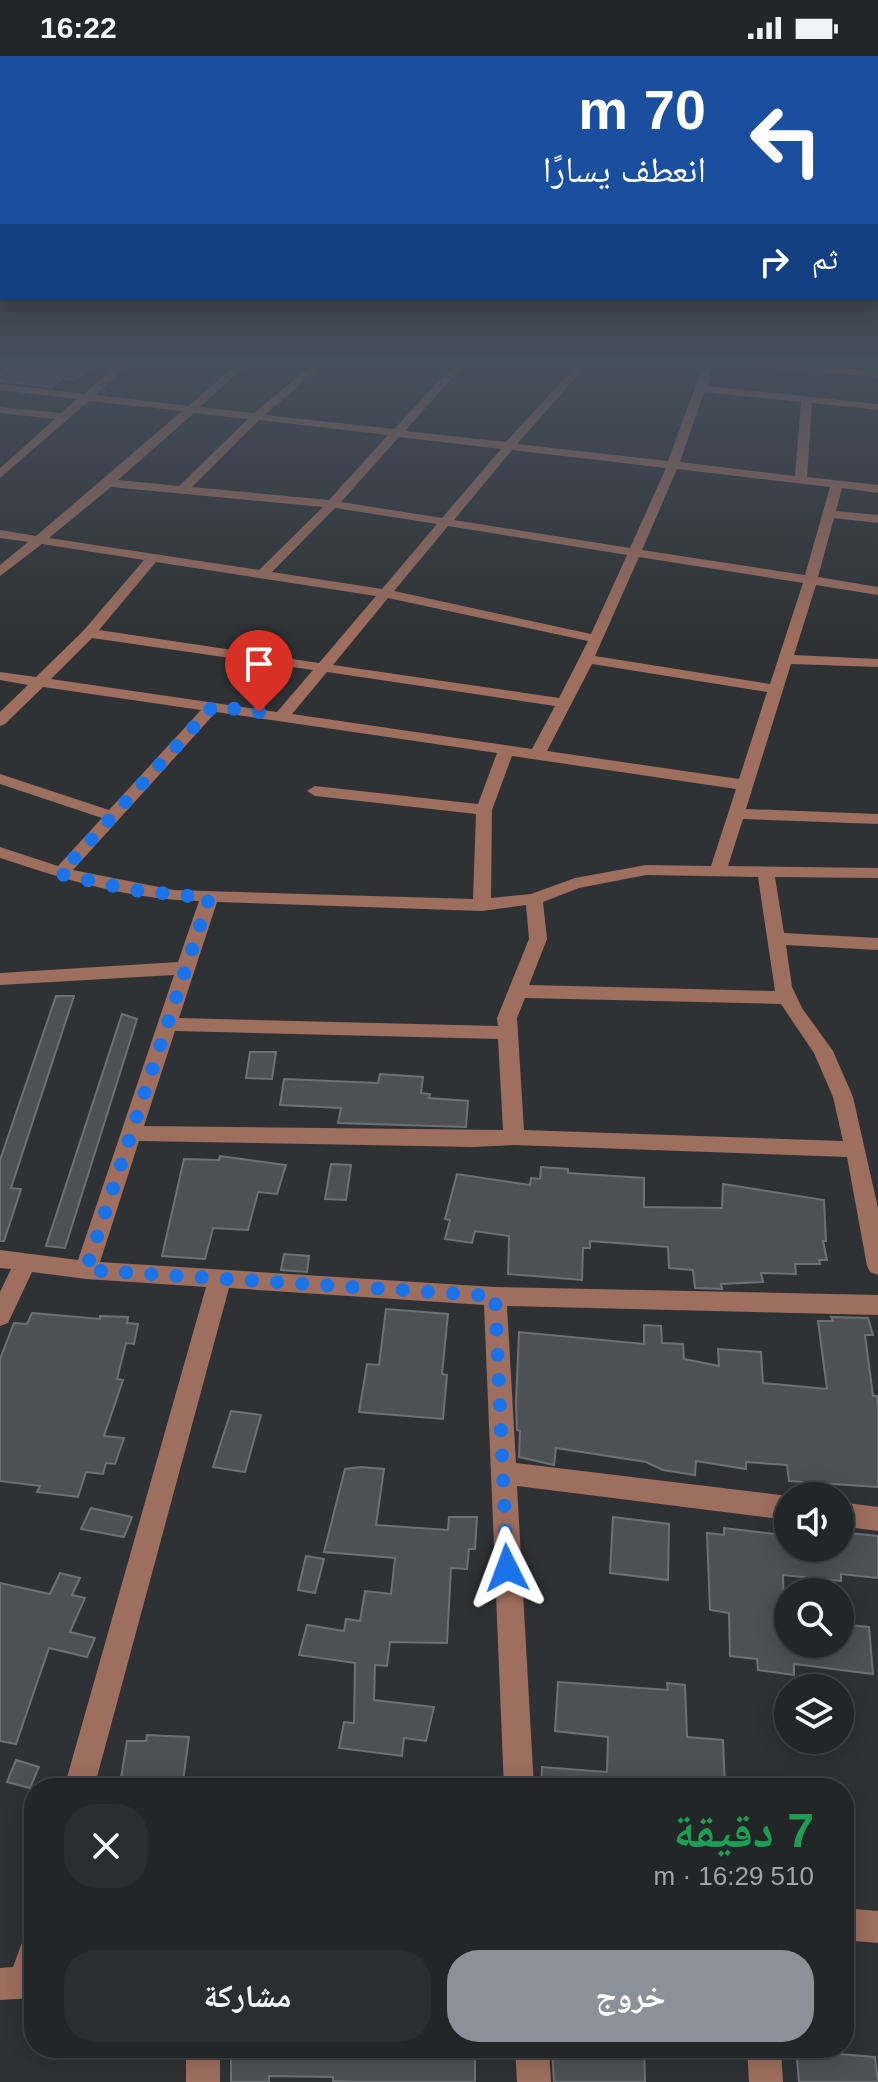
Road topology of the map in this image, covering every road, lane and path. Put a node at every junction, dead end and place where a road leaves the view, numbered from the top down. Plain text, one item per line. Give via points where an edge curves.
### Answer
1 (142, 453) edge
2 (220, 453) edge
3 (379, 453) edge
4 (504, 453) edge
5 (569, 453) edge
6 (678, 453) edge
7 (803, 453) edge
8 (6, 463) edge
9 (674, 466) junction
10 (0, 474) edge
11 (801, 481) junction
12 (108, 483) junction
13 (837, 485) junction
14 (878, 489) edge
15 (182, 490) junction
16 (332, 504) junction
17 (830, 514) junction
18 (878, 519) edge
19 (444, 523) junction
20 (0, 534) edge
21 (40, 540) junction
22 (634, 554) junction
23 (154, 556) junction
24 (0, 572) edge
25 (263, 573) junction
26 (810, 582) junction
27 (878, 591) edge
28 (383, 593) junction
29 (89, 633) junction
30 (596, 639) junction
31 (587, 659) junction
32 (784, 659) junction
33 (878, 663) edge
34 (321, 665) junction
35 (0, 676) edge
36 (41, 682) junction
37 (774, 689) junction
38 (565, 703) junction
39 (213, 706) junction
40 (282, 716) junction
41 (0, 721) edge
42 (507, 748) junction
43 (538, 753) junction
44 (0, 779) edge
45 (745, 785) junction
46 (315, 791) dead end
47 (484, 810) junction
48 (735, 814) junction
49 (112, 816) junction
50 (878, 819) edge
51 (0, 852) edge
52 (718, 870) junction
53 (766, 872) junction
54 (878, 873) edge
55 (60, 874) junction
56 (209, 898) junction
57 (534, 899) junction
58 (482, 905) junction
59 (774, 938) junction
60 (878, 944) edge
61 (186, 968) junction
62 (0, 979) edge
63 (517, 991) junction
64 (787, 998) junction
65 (168, 1024) junction
66 (507, 1033) junction
67 (132, 1133) junction
68 (514, 1137) junction
69 (856, 1149) junction
70 (0, 1259) edge
71 (26, 1262) junction
72 (878, 1266) edge
73 (86, 1270) junction
74 (220, 1279) junction
75 (495, 1296) junction
76 (878, 1305) edge
77 (0, 1316) edge
78 (503, 1473) junction
79 (774, 1506) edge
80 (854, 1516) edge
81 (878, 1519) edge
82 (82, 1778) edge
83 (518, 1778) edge
84 (854, 1925) edge
85 (878, 1927) edge
86 (203, 2058) edge
87 (533, 2058) edge
88 (765, 2058) edge
89 (203, 2082) edge
90 (534, 2082) edge
91 (766, 2082) edge

1 - 12 street
2 - 15 street
3 - 16 street
4 - 19 street
5 - 9 street
6 - 9 street
7 - 11 street
8 - 10 street
9 - 11 street
9 - 22 street
11 - 13 street
12 - 15 street
12 - 21 street
13 - 14 street
13 - 17 street
15 - 16 street
16 - 19 street
16 - 25 street
17 - 18 street
17 - 26 street
19 - 22 street
19 - 28 street
20 - 21 street
21 - 23 street
21 - 24 street
22 - 26 street
22 - 30 street
23 - 25 street
23 - 29 street
25 - 28 street
26 - 27 street
26 - 32 street
28 - 30 street
28 - 34 street
29 - 34 street
29 - 36 street
30 - 31 street
31 - 37 street
31 - 38 street
32 - 33 street
32 - 37 street
34 - 38 street
34 - 40 street
35 - 36 street
36 - 39 street
36 - 41 street
37 - 45 street
38 - 43 street
39 - 40 street
39 - 49 street
40 - 42 street
42 - 43 street
42 - 47 street
43 - 45 street
44 - 49 street
45 - 48 street
46 - 47 street
47 - 58 street
48 - 50 street
48 - 52 street
49 - 55 street
51 - 55 street
52 - 53 street
52 - 57 street via 624,872
53 - 54 street
53 - 59 street
55 - 56 street via 132,890
56 - 58 street
56 - 61 street
57 - 58 street
57 - 63 street via 538,939
59 - 60 street
59 - 64 street
61 - 62 street
61 - 65 street
63 - 64 street
63 - 66 street
64 - 69 street via 832,1070
65 - 66 street
65 - 67 street
66 - 68 street
67 - 68 street
67 - 73 street
68 - 69 street
69 - 72 street
70 - 71 street
71 - 73 street
71 - 77 street
73 - 74 street
74 - 75 street
74 - 82 street
75 - 76 street
75 - 78 street
78 - 79 street
78 - 83 street
80 - 81 street
84 - 85 street
86 - 89 street
87 - 90 street
88 - 91 street

